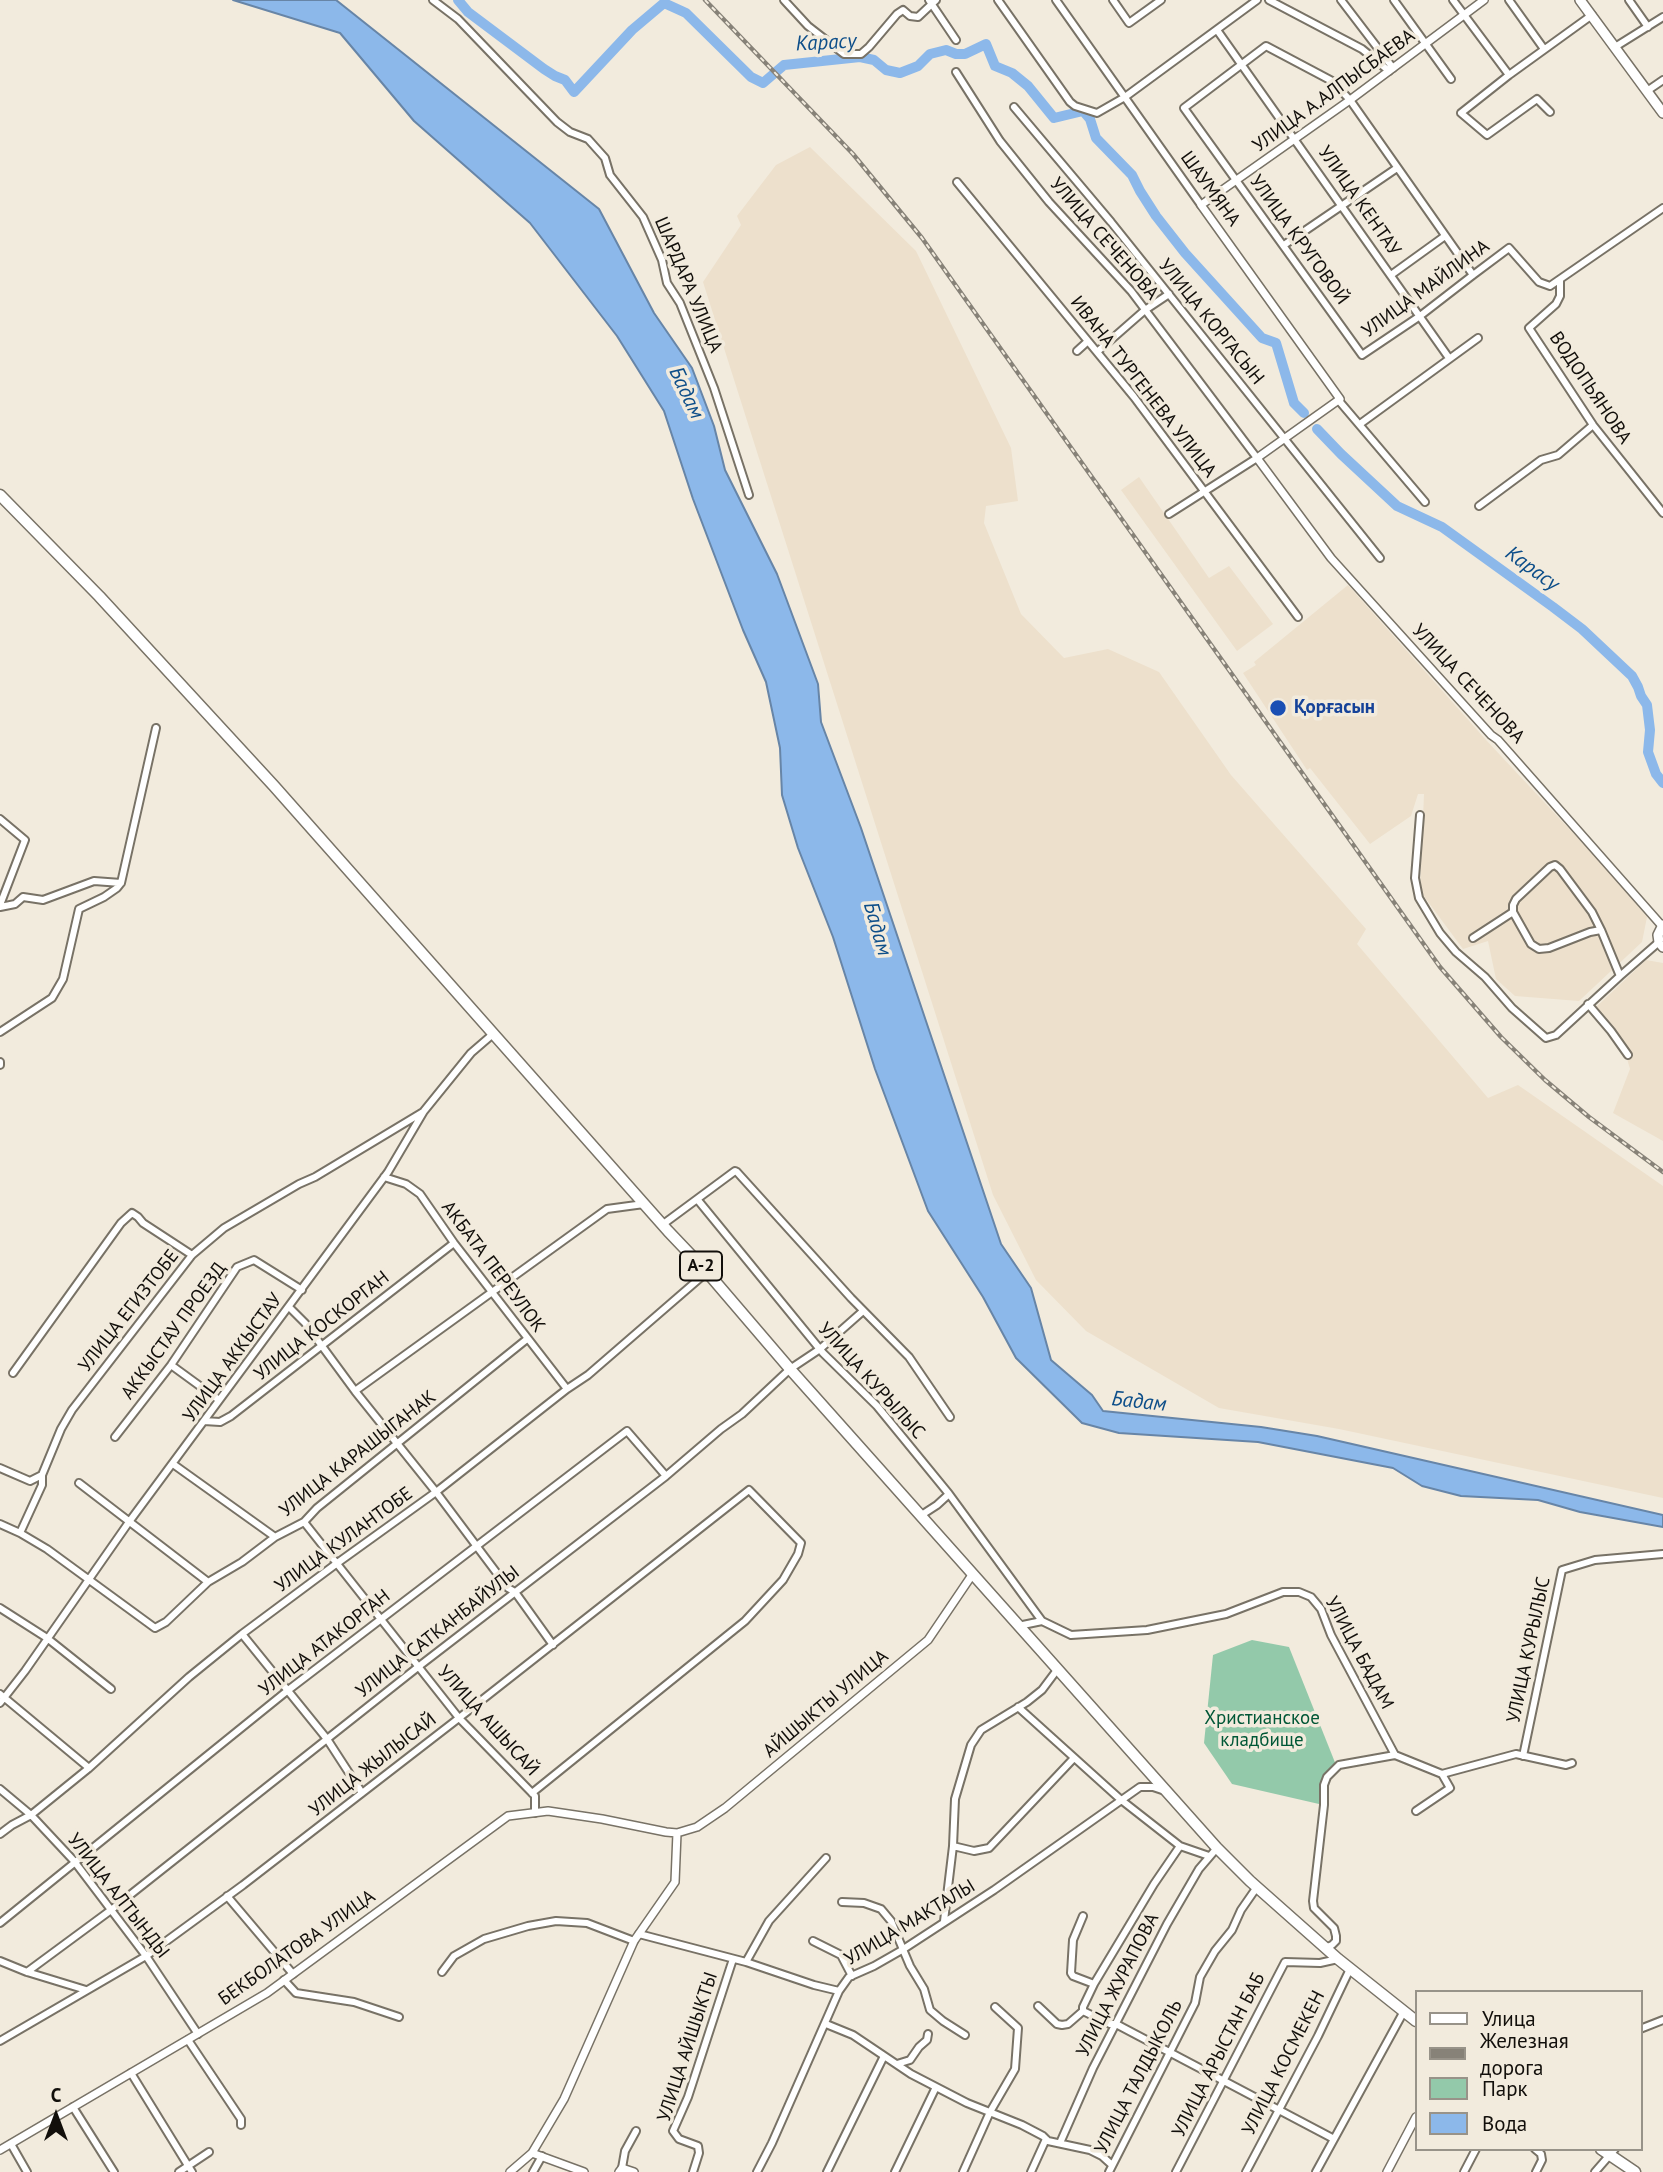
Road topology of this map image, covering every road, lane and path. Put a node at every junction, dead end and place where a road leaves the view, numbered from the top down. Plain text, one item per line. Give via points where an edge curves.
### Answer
1 (433, 0) edge
2 (784, 0) edge
3 (998, 0) edge
4 (1056, 0) edge
5 (1113, 0) edge
6 (1161, 0) edge
7 (1257, 0) edge
8 (1269, 0) edge
9 (1341, 0) edge
10 (1394, 0) edge
11 (1453, 0) edge
12 (1484, 0) edge
13 (1509, 0) edge
14 (1580, 0) edge
15 (1629, 0) edge
16 (932, 1) edge
17 (1464, 15) junction
18 (1592, 15) junction
19 (1663, 17) edge
20 (1648, 27) junction
21 (1217, 30) junction
22 (956, 40) dead end
23 (1425, 42) junction
24 (1615, 47) junction
25 (1544, 49) junction
26 (1242, 64) junction
27 (1391, 69) junction
28 (956, 72) dead end
29 (1509, 75) junction
30 (1451, 79) dead end
31 (1663, 80) edge
32 (1647, 91) junction
33 (1125, 97) junction
34 (1350, 100) junction
35 (1014, 107) dead end
36 (1550, 112) dead end
37 (1663, 113) edge
38 (1296, 139) junction
39 (1397, 168) junction
40 (1238, 181) junction
41 (957, 182) dead end
42 (1201, 205) junction
43 (1342, 205) junction
44 (1663, 208) edge
45 (1445, 236) junction
46 (1284, 245) junction
47 (1391, 275) junction
48 (1473, 275) junction
49 (1560, 280) junction
50 (1169, 294) junction
51 (1145, 310) junction
52 (1420, 316) junction
53 (1478, 338) dead end
54 (1088, 341) junction
55 (1077, 351) dead end
56 (1097, 352) junction
57 (1362, 355) joint
58 (1449, 358) junction
59 (1340, 399) junction
60 (1360, 424) junction
61 (1592, 425) junction
62 (1285, 440) junction
63 (1257, 458) junction
64 (1205, 491) junction
65 (0, 495) edge
66 (749, 495) dead end
67 (1425, 502) dead end
68 (1479, 506) dead end
69 (1663, 513) edge
70 (1169, 514) dead end
71 (1380, 558) dead end
72 (1298, 617) dead end
73 (156, 728) dead end
74 (1420, 815) dead end
75 (0, 819) edge
76 (121, 883) junction
77 (0, 906) edge
78 (1513, 912) junction
79 (1663, 926) edge
80 (1601, 930) junction
81 (1473, 938) dead end
82 (1661, 945) edge
83 (1620, 976) junction
84 (1588, 1004) junction
85 (0, 1031) edge
86 (493, 1034) junction
87 (1628, 1055) dead end
88 (424, 1111) junction
89 (384, 1177) junction
90 (697, 1199) junction
91 (644, 1204) junction
92 (662, 1225) junction
93 (454, 1243) junction
94 (192, 1255) junction
95 (707, 1272) junction
96 (302, 1290) junction
97 (491, 1291) junction
98 (289, 1307) junction
99 (863, 1311) junction
100 (527, 1339) junction
101 (322, 1345) junction
102 (820, 1349) junction
103 (171, 1365) junction
104 (790, 1369) junction
105 (12, 1373) dead end
106 (567, 1389) junction
107 (355, 1391) junction
108 (219, 1400) junction
109 (950, 1417) dead end
110 (204, 1422) junction
111 (115, 1437) dead end
112 (398, 1444) junction
113 (173, 1464) junction
114 (0, 1468) edge
115 (42, 1475) junction
116 (666, 1476) junction
117 (79, 1483) dead end
118 (436, 1492) junction
119 (949, 1494) junction
120 (920, 1516) junction
121 (130, 1522) junction
122 (304, 1522) junction
123 (0, 1524) edge
124 (20, 1533) junction
125 (275, 1537) junction
126 (477, 1547) junction
127 (1663, 1554) edge
128 (336, 1564) junction
129 (972, 1575) junction
130 (89, 1581) junction
131 (208, 1582) junction
132 (515, 1592) junction
133 (0, 1608) edge
134 (381, 1619) junction
135 (1042, 1621) junction
136 (1018, 1626) junction
137 (242, 1634) junction
138 (47, 1637) junction
139 (553, 1645) junction
140 (418, 1667) junction
141 (1057, 1670) junction
142 (111, 1689) dead end
143 (287, 1691) junction
144 (1, 1698) edge
145 (1018, 1707) junction
146 (459, 1718) junction
147 (327, 1739) junction
148 (1395, 1755) junction
149 (1523, 1755) junction
150 (1074, 1758) junction
151 (1573, 1763) dead end
152 (89, 1768) junction
153 (1442, 1774) junction
154 (0, 1789) edge
155 (1167, 1792) junction
156 (362, 1793) junction
157 (532, 1793) junction
158 (1121, 1799) junction
159 (1416, 1811) dead end
160 (535, 1813) junction
161 (31, 1815) junction
162 (677, 1833) junction
163 (0, 1834) edge
164 (953, 1846) junction
165 (1180, 1846) junction
166 (1213, 1852) junction
167 (826, 1858) dead end
168 (74, 1861) junction
169 (1258, 1887) junction
170 (227, 1896) junction
171 (842, 1902) dead end
172 (111, 1910) junction
173 (1083, 1916) dead end
174 (944, 1922) junction
175 (0, 1923) edge
176 (636, 1938) junction
177 (813, 1941) dead end
178 (1325, 1948) junction
179 (902, 1950) junction
180 (146, 1956) junction
181 (733, 1959) junction
182 (1338, 1959) junction
183 (0, 1961) edge
184 (746, 1962) junction
185 (1350, 1969) junction
186 (27, 1972) junction
187 (442, 1972) dead end
188 (293, 1974) junction
189 (852, 1976) junction
190 (284, 1980) junction
191 (1094, 1984) junction
192 (86, 1990) junction
193 (839, 1991) junction
194 (1038, 2006) dead end
195 (995, 2007) dead end
196 (1083, 2011) junction
197 (1403, 2012) junction
198 (399, 2017) dead end
199 (1414, 2020) edge
200 (1663, 2020) edge
201 (826, 2024) junction
202 (1116, 2024) junction
203 (1642, 2028) edge
204 (198, 2034) junction
205 (928, 2034) dead end
206 (965, 2035) dead end
207 (0, 2040) edge
208 (188, 2040) junction
209 (1171, 2053) junction
210 (884, 2056) junction
211 (895, 2064) junction
212 (131, 2073) junction
213 (1224, 2082) junction
214 (936, 2087) junction
215 (73, 2107) junction
216 (1278, 2111) junction
217 (990, 2112) junction
218 (1414, 2121) edge
219 (241, 2125) dead end
220 (636, 2131) dead end
221 (1046, 2139) junction
222 (1334, 2139) junction
223 (1060, 2143) junction
224 (11, 2144) junction
225 (0, 2150) edge
226 (1475, 2151) edge
227 (1537, 2151) edge
228 (1609, 2151) edge
229 (209, 2152) dead end
230 (532, 2153) junction
231 (542, 2156) junction
232 (1110, 2168) edge
233 (190, 2169) edge
234 (621, 2170) edge
235 (27, 2172) edge
236 (114, 2172) edge
237 (179, 2172) edge
238 (510, 2172) edge
239 (533, 2172) edge
240 (584, 2172) edge
241 (634, 2172) edge
242 (692, 2172) edge
243 (757, 2172) edge
244 (827, 2172) edge
245 (895, 2172) edge
246 (962, 2172) edge
247 (1031, 2172) edge
248 (1176, 2172) edge
249 (1246, 2172) edge
250 (1316, 2172) edge
251 (1387, 2172) edge
252 (1464, 2172) edge
253 (1536, 2172) edge
254 (1595, 2172) edge
255 (1635, 2172) edge

1 - 66 street, ШАРДАРА УЛИЦА via 458,19 557,122 589,139 643,217 714,388
2 - 16 street via 844,54 861,54 903,10 918,17
3 - 33 street via 1075,106 1097,113
4 - 33 street, ШАУМЯНА
5 - 6 street via 1129,23
7 - 21 street
8 - 27 street
9 - 27 street
10 - 23 street
11 - 17 street
12 - 17 street, УЛИЦА А.АЛПЫСБАЕВА
13 - 25 street
14 - 18 main road
15 - 20 street
16 - 22 street
17 - 23 street, УЛИЦА А.АЛПЫСБАЕВА
17 - 29 street
18 - 24 main road
18 - 25 street
19 - 20 street
20 - 24 street
21 - 26 street, УЛИЦА КЕНТАУ
21 - 33 street
23 - 27 street, УЛИЦА А.АЛПЫСБАЕВА
23 - 30 street
24 - 32 main road
25 - 29 street
26 - 34 street, УЛИЦА КРУГОВОЙ via 1266,46 1332,81
26 - 38 street, УЛИЦА КЕНТАУ
26 - 40 street, УЛИЦА КРУГОВОЙ via 1184,108
27 - 34 street, УЛИЦА А.АЛПЫСБАЕВА
28 - 51 street, УЛИЦА СЕЧЕНОВА via 1000,141
29 - 36 street via 1461,113 1487,135 1537,100
31 - 32 street
32 - 37 main road
33 - 42 street, ШАУМЯНА
34 - 38 street, УЛИЦА А.АЛПЫСБАЕВА
34 - 39 street, УЛИЦА КРУГОВОЙ
35 - 50 street, УЛИЦА КОРГАСЫН
38 - 40 street, УЛИЦА А.АЛПЫСБАЕВА
38 - 43 street, УЛИЦА КЕНТАУ
39 - 43 street
39 - 45 street, УЛИЦА КРУГОВОЙ
40 - 42 street, УЛИЦА А.АЛПЫСБАЕВА
40 - 46 street, УЛИЦА КРУГОВОЙ
41 - 54 street, ИВАНА ТУРГЕНЕВА УЛИЦА
42 - 59 street, ШАУМЯНА
43 - 46 street
43 - 47 street, УЛИЦА КЕНТАУ
44 - 49 street
45 - 47 street
45 - 48 street, УЛИЦА КРУГОВОЙ
46 - 57 street, УЛИЦА КРУГОВОЙ
47 - 52 street, УЛИЦА КЕНТАУ
48 - 49 street, УЛИЦА МАЙЛИНА via 1509,248 1539,282 1550,286
48 - 52 street, УЛИЦА МАЙЛИНА
49 - 61 street, ВОДОПЬЯНОВА via 1556,304 1529,328
50 - 51 street
50 - 62 street, УЛИЦА КОРГАСЫН
51 - 56 street
51 - 63 street, УЛИЦА СЕЧЕНОВА
52 - 57 street, УЛИЦА МАЙЛИНА
52 - 58 street, УЛИЦА КЕНТАУ
53 - 58 street
54 - 55 street
54 - 56 street, ИВАНА ТУРГЕНЕВА УЛИЦА
56 - 64 street, ИВАНА ТУРГЕНЕВА УЛИЦА
58 - 60 street
59 - 60 street, ШАУМЯНА
59 - 62 street
60 - 67 street, ШАУМЯНА
61 - 68 street via 1558,455 1541,460
61 - 69 street, ВОДОПЬЯНОВА
62 - 63 street
62 - 71 street, УЛИЦА КОРГАСЫН
63 - 64 street
63 - 79 street, УЛИЦА СЕЧЕНОВА via 1331,558
64 - 70 street
64 - 72 street, ИВАНА ТУРГЕНЕВА УЛИЦА
65 - 86 highway, A-2 via 212,719
73 - 76 street
74 - 84 street via 1415,878 1419,898 1456,952 1546,1038 1556,1035
75 - 77 street via 25,840
76 - 77 street via 94,881 43,900 23,897 15,904
76 - 85 street via 79,909 63,979 52,998
78 - 80 street via 1531,944 1539,949
78 - 80 street via 1516,899 1555,865
78 - 81 street
79 - 82 main road via 1658,935
80 - 83 street
82 - 83 street
83 - 84 street
84 - 87 street
86 - 88 street, УЛИЦА АККЫСТАУ via 471,1053
86 - 91 highway, A-2
88 - 89 street, УЛИЦА АККЫСТАУ
88 - 94 street, УЛИЦА ЕГИЗТОБЕ via 224,1228
89 - 93 street, АКБАТА ПЕРЕУЛОК via 421,1195
89 - 96 street, УЛИЦА АККЫСТАУ
90 - 92 street
90 - 99 street via 737,1172
90 - 102 street, УЛИЦА КУРЫЛЫС
91 - 92 highway, A-2
91 - 97 street via 607,1209
92 - 95 highway, A-2
93 - 97 street, АКБАТА ПЕРЕУЛОК
93 - 101 street, УЛИЦА КОСКОРГАН
94 - 105 street via 132,1213
94 - 115 street, УЛИЦА ЕГИЗТОБЕ via 72,1410
95 - 104 highway, A-2
95 - 106 street, УЛИЦА КУЛАНТОБЕ
96 - 98 street, УЛИЦА АККЫСТАУ
96 - 103 street, АККЫСТАУ ПРОЕЗД via 254,1260 237,1267
97 - 100 street, АКБАТА ПЕРЕУЛОК
97 - 107 street
98 - 101 street
98 - 108 street, УЛИЦА АККЫСТАУ
99 - 102 street, УЛИЦА САТКАНБАЙУЛЫ
99 - 109 street via 909,1357
100 - 106 street, АКБАТА ПЕРЕУЛОК
100 - 112 street, УЛИЦА КАРАШЫГАНАК
101 - 107 street
101 - 110 street, УЛИЦА КОСКОРГАН via 231,1416
102 - 104 street, УЛИЦА САТКАНБАЙУЛЫ
102 - 119 street, УЛИЦА КУРЫЛЫС via 877,1406
103 - 108 street
103 - 111 street, АККЫСТАУ ПРОЕЗД
104 - 116 street, УЛИЦА САТКАНБАЙУЛЫ
104 - 120 highway, A-2
106 - 118 street, УЛИЦА КУЛАНТОБЕ
107 - 112 street
108 - 110 street, УЛИЦА АККЫСТАУ
110 - 113 street, УЛИЦА АККЫСТАУ
112 - 118 street
112 - 122 street, УЛИЦА КАРАШЫГАНАК
113 - 121 street, УЛИЦА АККЫСТАУ
113 - 125 street
114 - 115 street via 30,1481
115 - 124 street, УЛИЦА ЕГИЗТОБЕ via 42,1485
116 - 126 street, УЛИЦА АТАКОРГАН via 627,1431
116 - 132 street, УЛИЦА САТКАНБАЙУЛЫ
117 - 121 street
118 - 126 street
118 - 128 street, УЛИЦА КУЛАНТОБЕ
119 - 120 street
119 - 135 street, УЛИЦА КУРЫЛЫС
120 - 129 highway, A-2
121 - 130 street, УЛИЦА АККЫСТАУ
121 - 131 street
122 - 125 street, УЛИЦА КАРАШЫГАНАК
122 - 128 street, УЛИЦА АШЫСАЙ
123 - 124 street, УЛИЦА КАРАШЫГАНАК
124 - 130 street, УЛИЦА КАРАШЫГАНАК
125 - 131 street, УЛИЦА КАРАШЫГАНАК
126 - 132 street
126 - 134 street, УЛИЦА АТАКОРГАН
127 - 149 street, УЛИЦА КУРЫЛЫС via 1595,1560 1562,1570
128 - 134 street, УЛИЦА АШЫСАЙ
128 - 137 street, УЛИЦА КУЛАНТОБЕ
129 - 136 highway, A-2
129 - 162 street, АЙШЫКТЫ УЛИЦА via 928,1640 725,1808 697,1827
130 - 131 street, УЛИЦА КАРАШЫГАНАК via 155,1628
130 - 138 street, УЛИЦА АККЫСТАУ
132 - 139 street
132 - 140 street, УЛИЦА САТКАНБАЙУЛЫ
133 - 138 street
134 - 140 street, УЛИЦА АШЫСАЙ
134 - 143 street, УЛИЦА АТАКОРГАН
135 - 136 street
135 - 148 street, УЛИЦА БАДАМ via 1071,1635 1147,1630 1226,1614 1283,1592 1299,1592 1321,1609
136 - 141 highway, A-2
137 - 143 street
137 - 152 street, УЛИЦА КУЛАНТОБЕ
138 - 142 street
138 - 144 street, УЛИЦА АККЫСТАУ
139 - 146 street, УЛИЦА ЖЫЛЫСАЙ
139 - 157 street, УЛИЦА ЖЫЛЫСАЙ via 749,1490 801,1543 783,1580 745,1621
140 - 146 street, УЛИЦА АШЫСАЙ
140 - 147 street, УЛИЦА САТКАНБАЙУЛЫ
141 - 145 street via 1042,1690
141 - 155 highway, A-2
143 - 147 street
143 - 168 street, УЛИЦА АТАКОРГАН
144 - 152 street
145 - 150 street
145 - 164 street via 975,1736 955,1799
146 - 156 street, УЛИЦА ЖЫЛЫСАЙ
146 - 157 street, УЛИЦА АШЫСАЙ
147 - 156 street
147 - 172 street, УЛИЦА САТКАНБАЙУЛЫ
148 - 153 street
148 - 178 street via 1339,1765 1324,1785 1313,1901 1314,1908 1334,1928 1336,1941
149 - 151 street
149 - 153 street
150 - 158 street
150 - 164 street via 989,1848 974,1851
152 - 161 street, УЛИЦА КУЛАНТОБЕ
153 - 159 street via 1450,1788
154 - 161 street, УЛИЦА АЛТЫНДЫ
155 - 158 street, УЛИЦА МАКТАЛЫ via 1140,1787
155 - 166 highway, A-2
156 - 170 street, УЛИЦА ЖЫЛЫСАЙ
157 - 160 street, УЛИЦА АШЫСАЙ
158 - 165 street
158 - 174 street, УЛИЦА МАКТАЛЫ
160 - 162 street via 548,1811
160 - 188 street, БЕКБОЛАТОВА УЛИЦА via 508,1816
161 - 163 street, УЛИЦА КУЛАНТОБЕ
161 - 168 street, УЛИЦА АЛТЫНДЫ
162 - 176 street via 675,1882
164 - 174 street
165 - 166 street
165 - 191 street
166 - 169 highway, A-2
166 - 202 street, УЛИЦА ЖУРАПОВА via 1167,1924
167 - 184 street, УЛИЦА АЙШЫКТЫ via 769,1922
168 - 172 street, УЛИЦА АЛТЫНДЫ
168 - 175 street, УЛИЦА АТАКОРГАН
169 - 178 highway, A-2
169 - 209 street, УЛИЦА ТАЛДЫКОЛЬ via 1200,1977 1195,2003
170 - 180 street, УЛИЦА ЖЫЛЫСАЙ
170 - 188 street
171 - 179 street via 881,1909
172 - 180 street, УЛИЦА АЛТЫНДЫ
172 - 186 street, УЛИЦА САТКАНБАЙУЛЫ
173 - 191 street via 1073,1940 1071,1973
174 - 179 street, УЛИЦА МАКТАЛЫ
176 - 181 street
176 - 187 street via 587,1923 528,1926 484,1939 454,1956
176 - 230 street via 564,2099
177 - 189 street via 841,1955
178 - 182 highway, A-2
179 - 189 street, УЛИЦА МАКТАЛЫ
179 - 206 street via 930,2010
180 - 192 street, УЛИЦА ЖЫЛЫСАЙ
180 - 204 street, УЛИЦА АЛТЫНДЫ
181 - 184 street
181 - 242 street, УЛИЦА АЙШЫКТЫ via 673,2131 678,2139 698,2147
182 - 185 highway, A-2
182 - 213 street, УЛИЦА АРЫСТАН БАБ via 1285,1962
183 - 186 street
184 - 193 street
185 - 197 highway, A-2
185 - 216 street, УЛИЦА КОСМЕКЕН
186 - 192 street
188 - 190 street, БЕКБОЛАТОВА УЛИЦА
189 - 193 street, УЛИЦА МАКТАЛЫ
190 - 198 street via 296,1993 354,2002
190 - 204 street, БЕКБОЛАТОВА УЛИЦА
191 - 196 street
192 - 207 street, УЛИЦА ЖЫЛЫСАЙ
193 - 201 street, УЛИЦА МАКТАЛЫ
194 - 196 street via 1062,2025
195 - 217 street via 1018,2028 1015,2069
196 - 202 street
197 - 199 highway, A-2
197 - 222 street
200 - 203 street
201 - 210 street
201 - 243 street, УЛИЦА МАКТАЛЫ
202 - 209 street
202 - 223 street, УЛИЦА ЖУРАПОВА
204 - 208 street, БЕКБОЛАТОВА УЛИЦА
205 - 211 street via 910,2060
208 - 212 street, БЕКБОЛАТОВА УЛИЦА
208 - 219 street via 242,2119
209 - 213 street
209 - 232 street, УЛИЦА ТАЛДЫКОЛЬ
210 - 211 street
210 - 244 street
211 - 214 street
212 - 215 street, БЕКБОЛАТОВА УЛИЦА
212 - 233 street
213 - 216 street
213 - 248 street, УЛИЦА АРЫСТАН БАБ
214 - 217 street
214 - 245 street
215 - 224 street, БЕКБОЛАТОВА УЛИЦА
215 - 236 street
216 - 222 street
216 - 249 street, УЛИЦА КОСМЕКЕН
217 - 221 street
217 - 246 street
218 - 251 street
220 - 234 street
221 - 223 street
221 - 247 street
222 - 250 street
223 - 232 street via 1090,2150 1102,2156
224 - 225 street, БЕКБОЛАТОВА УЛИЦА
224 - 235 street
226 - 252 street
227 - 253 street via 1542,2160
228 - 254 street
228 - 255 highway
229 - 233 street
230 - 231 street
230 - 238 street
231 - 239 street
231 - 240 street
233 - 237 street
234 - 241 street

